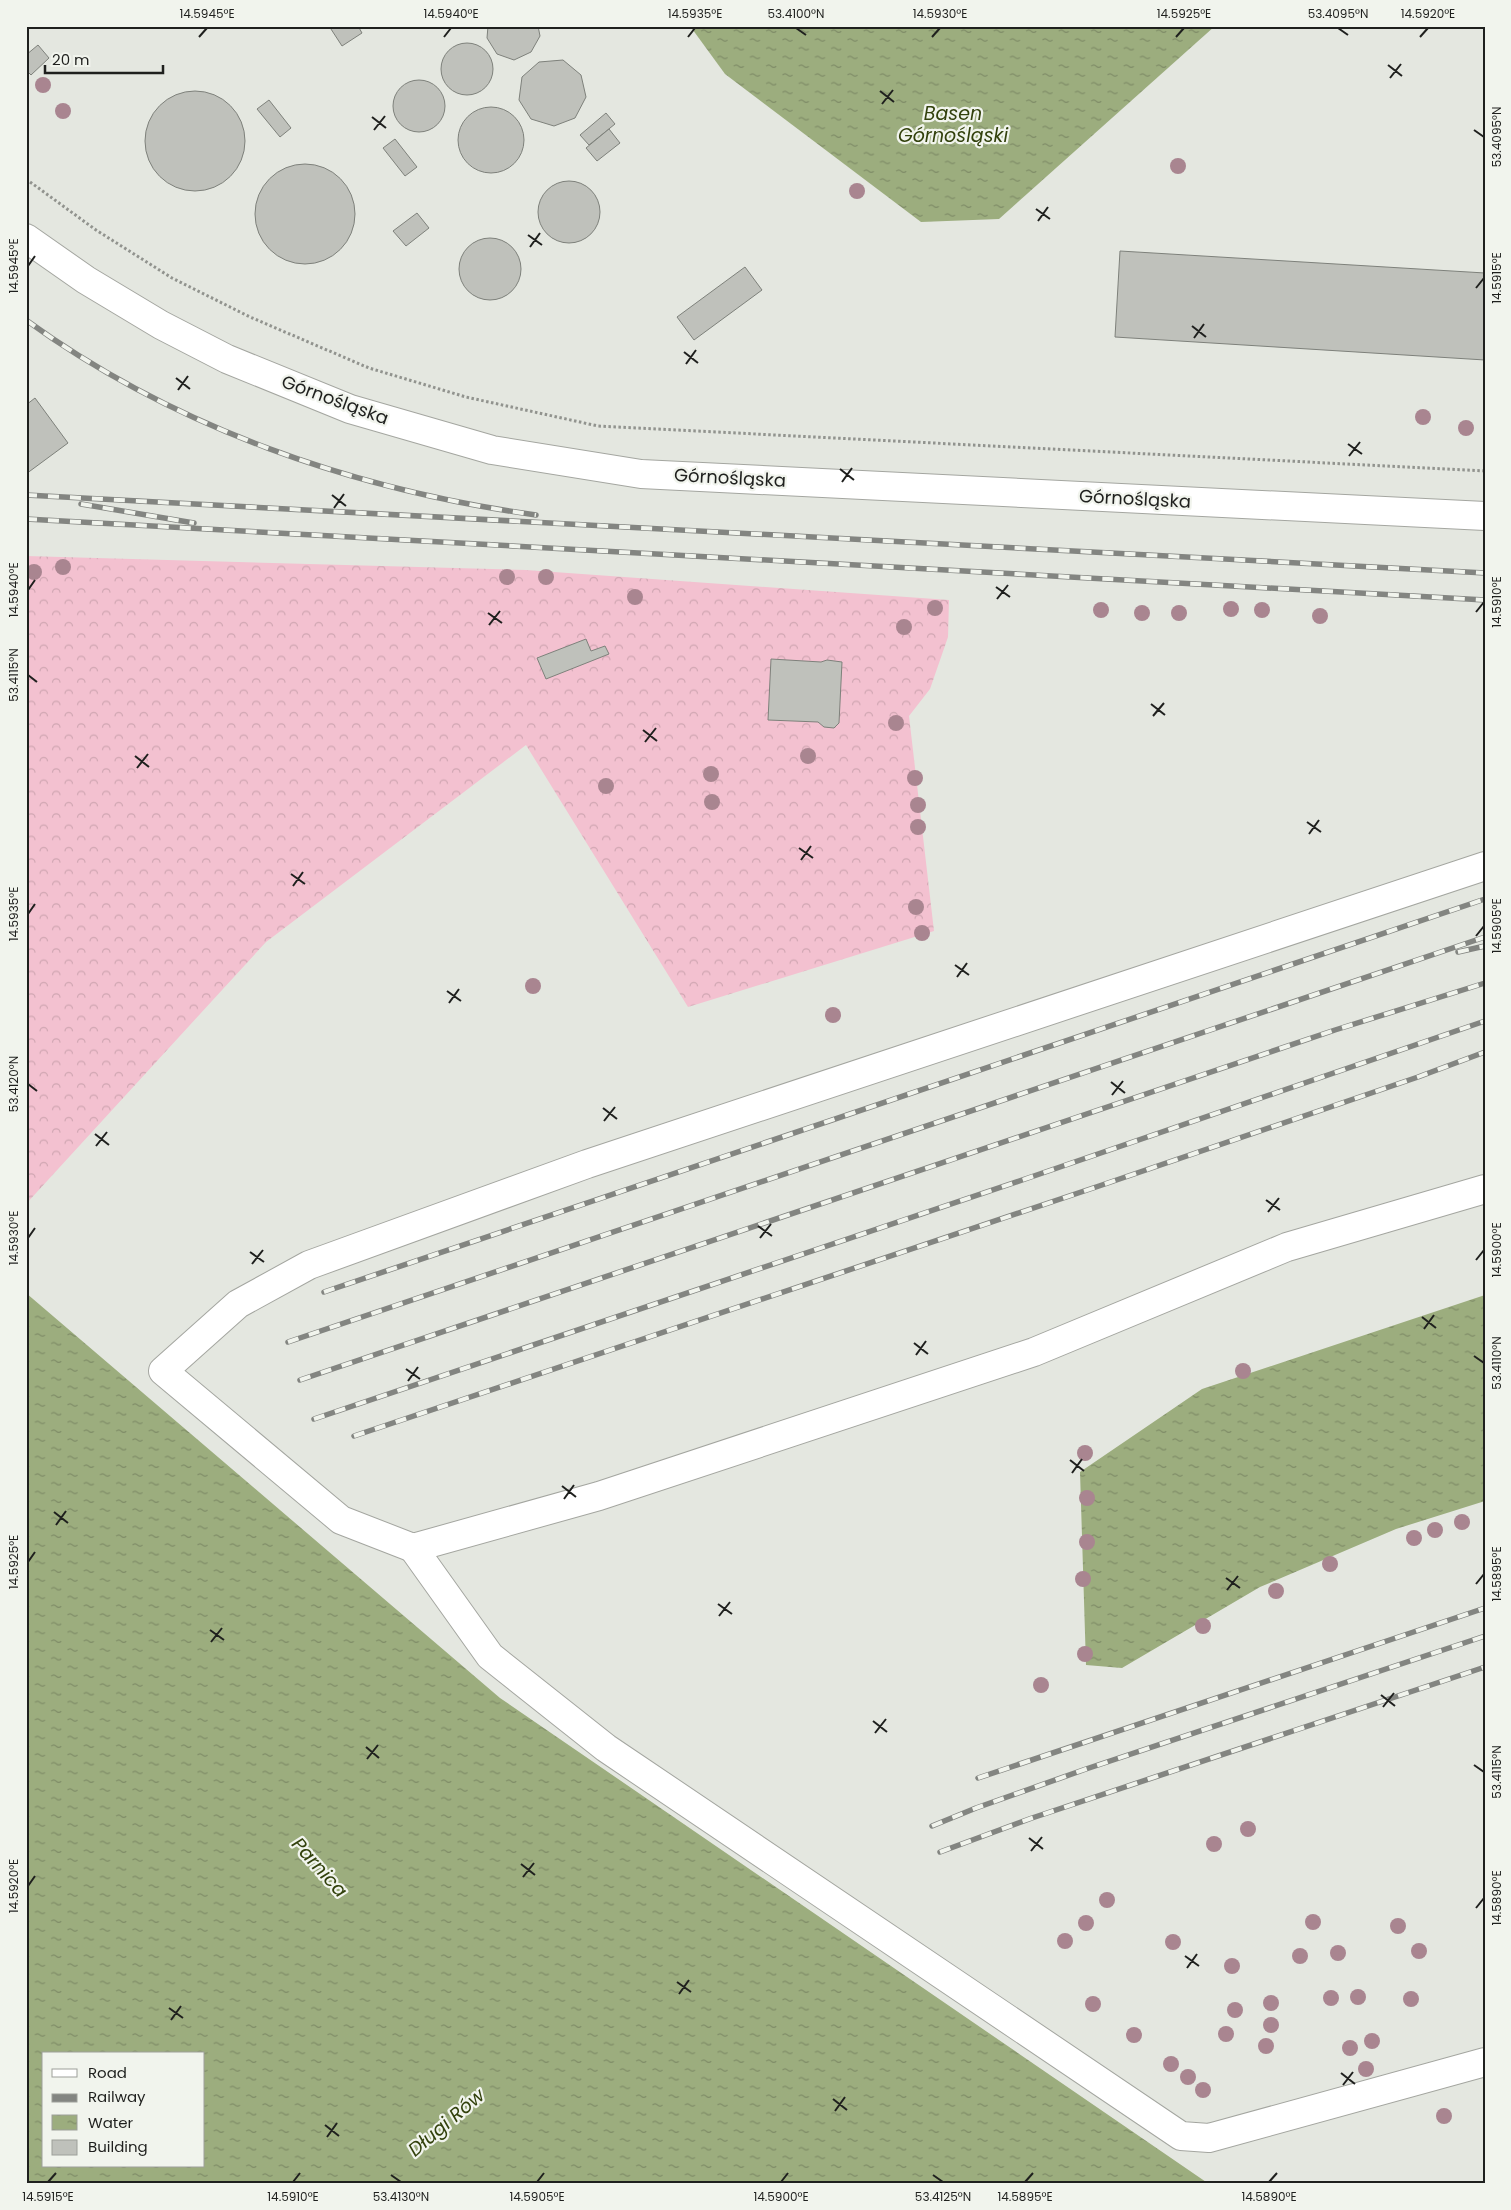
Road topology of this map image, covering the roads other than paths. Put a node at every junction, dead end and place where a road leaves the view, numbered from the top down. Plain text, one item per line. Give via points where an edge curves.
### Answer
1 (26, 238) edge
2 (1485, 516) edge
3 (1485, 866) edge
4 (1485, 1188) edge
5 (413, 1548) junction
6 (1485, 2062) edge

1 - 2 lane, Górnośląska via 86,280 161,325 227,359 350,409 492,450 641,474
3 - 5 lane via 587,1164 309,1266 238,1304 163,1371 341,1520
4 - 5 lane via 1287,1247 1034,1352 599,1496
5 - 6 lane via 490,1656 606,1748 1181,2136 1209,2138

